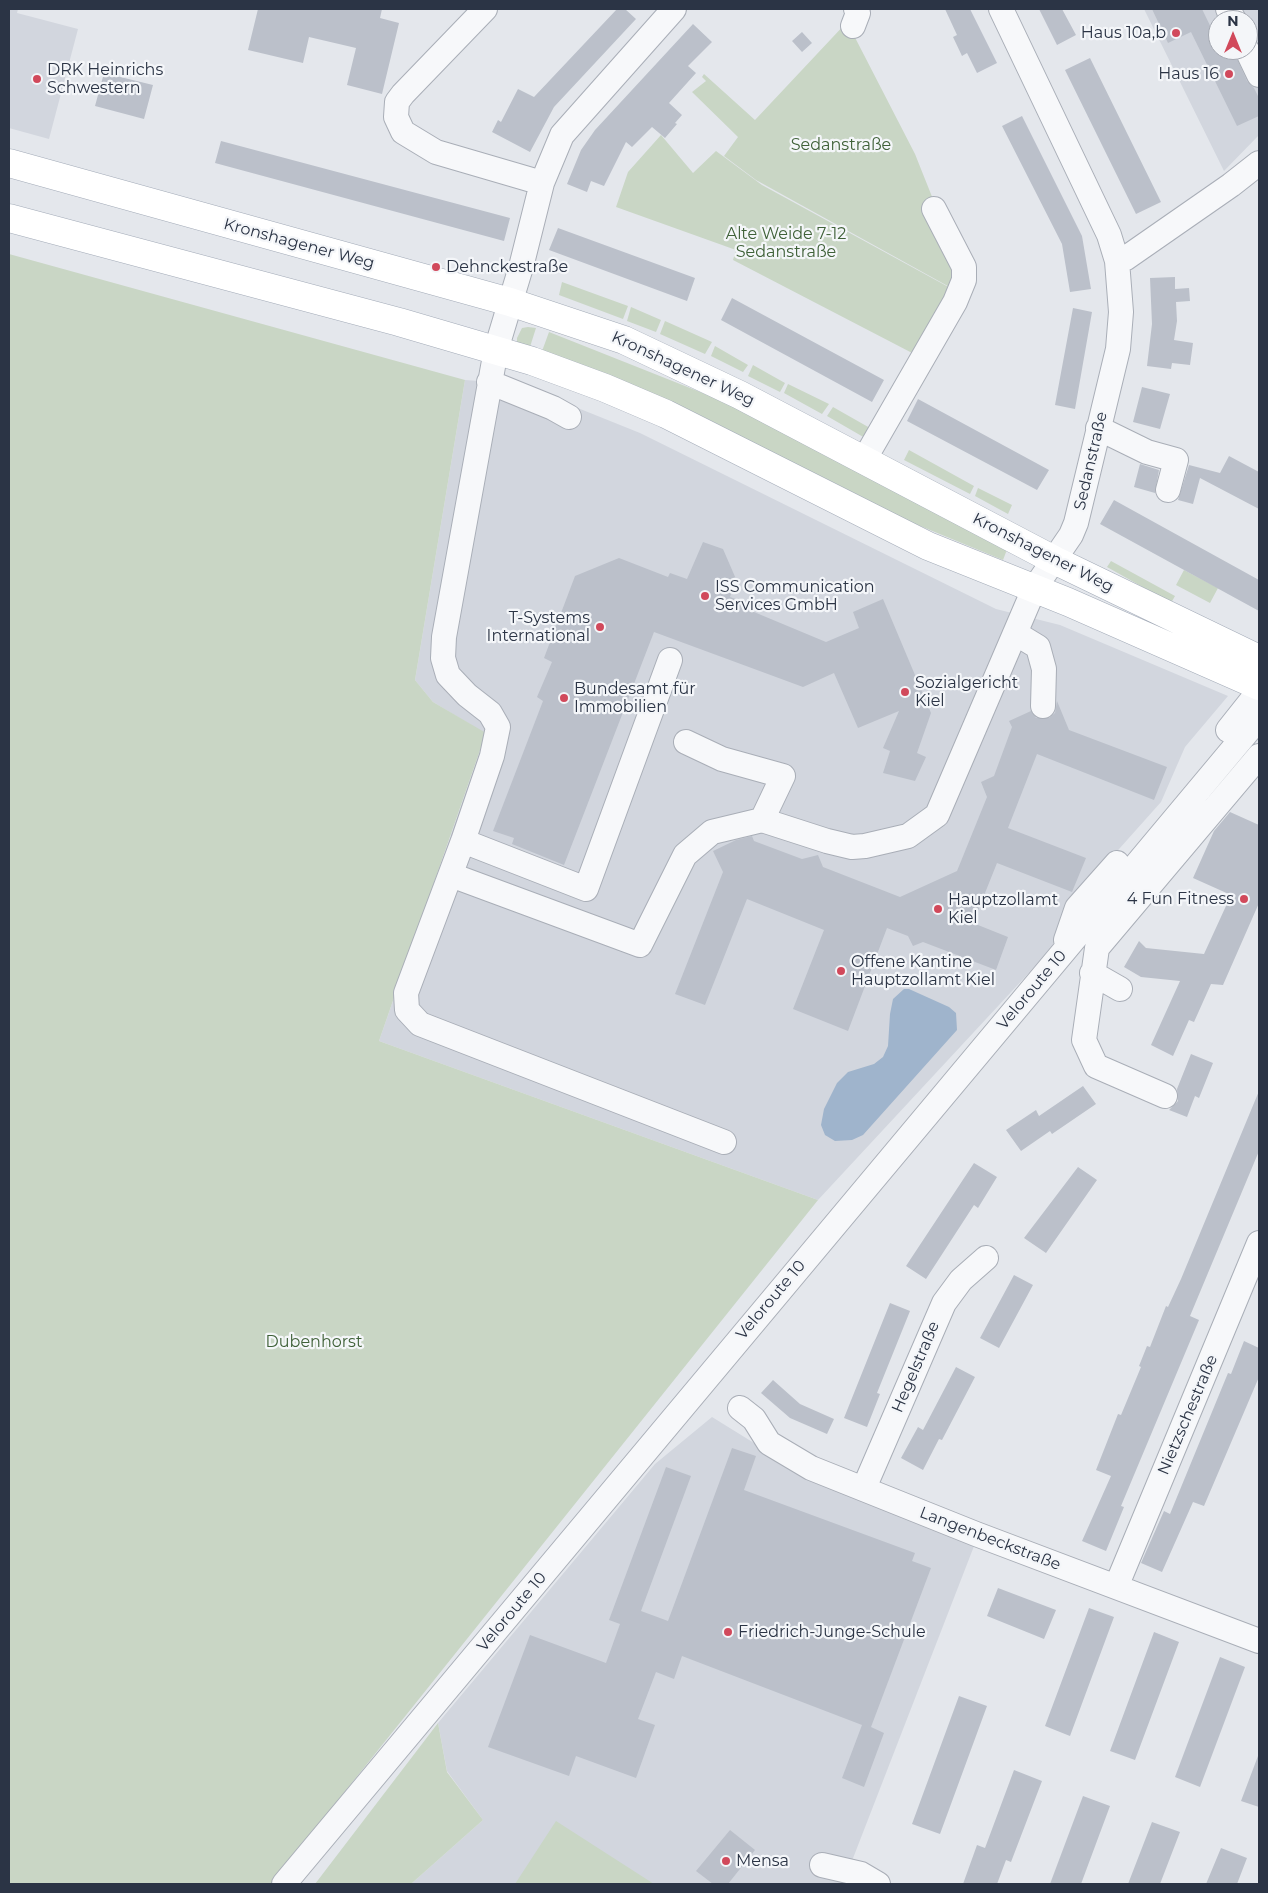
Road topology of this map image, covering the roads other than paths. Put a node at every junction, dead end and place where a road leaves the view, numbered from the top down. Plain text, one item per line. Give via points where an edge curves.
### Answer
1 (485, 9) edge
2 (674, 9) edge
3 (1001, 9) edge
4 (1259, 163) edge
5 (9, 164) edge
6 (542, 183) junction
7 (934, 209) dead end
8 (9, 218) edge
9 (1117, 261) junction
10 (510, 302) junction
11 (496, 350) junction
12 (489, 382) junction
13 (569, 417) dead end
14 (1098, 428) junction
15 (864, 460) junction
16 (1168, 490) dead end
17 (1054, 560) junction
18 (1034, 589) junction
19 (1015, 633) junction
20 (1259, 659) edge
21 (670, 660) dead end
22 (1259, 686) edge
23 (1259, 691) edge
24 (1043, 706) dead end
25 (1259, 718) edge
26 (686, 742) dead end
27 (1259, 756) edge
28 (762, 820) junction
29 (463, 841) junction
30 (451, 875) junction
31 (1061, 956) junction
32 (1092, 973) junction
33 (1120, 989) dead end
34 (1164, 1096) dead end
35 (724, 1142) dead end
36 (1259, 1243) edge
37 (986, 1258) dead end
38 (740, 1408) dead end
39 (864, 1488) junction
40 (1116, 1587) junction
41 (1259, 1641) edge
42 (822, 1865) dead end
43 (870, 1879) edge
44 (284, 1884) edge

1 - 6 street via 403,94 397,102 396,117 403,132 436,152
2 - 6 street via 562,135
3 - 9 street, Sedanstraße via 1072,154
4 - 9 street
5 - 10 main road, Kronshagener Weg
6 - 10 street
7 - 15 street via 964,267 964,280 955,302
8 - 11 main road, Kronshagener Weg
9 - 14 street, Sedanstraße via 1121,312 1118,349
10 - 11 street
10 - 15 main road, Kronshagener Weg via 624,340 676,362
11 - 12 street
11 - 18 main road, Kronshagener Weg via 605,388 666,414 928,546
12 - 13 street
12 - 29 street via 444,636 443,658 448,675 490,714 498,727 492,756
14 - 16 street via 1147,452 1176,460
14 - 17 street, Sedanstraße via 1076,524
15 - 17 main road, Kronshagener Weg
17 - 18 street, Sedanstraße
17 - 20 main road, Kronshagener Weg
18 - 19 street, Sedanstraße
18 - 22 main road, Kronshagener Weg
19 - 24 street via 1038,647 1044,670
19 - 28 street, Sedanstraße via 937,815 908,836 852,847
21 - 29 street via 586,889
23 - 31 street via 1170,804 1077,908
25 - 31 street, Veloroute 10
26 - 28 street via 722,759 783,776
27 - 32 street via 1097,948
28 - 30 street via 712,832 685,855 640,945
29 - 30 street
30 - 35 street via 424,970 406,993 407,1010 420,1024
31 - 44 street, Veloroute 10
32 - 33 street
32 - 34 street via 1084,1040 1096,1066
36 - 40 street, Nietzschestraße
37 - 39 street, Hegelstraße via 961,1280 944,1303
38 - 39 street, Langenbeckstraße via 754,1419 769,1443 782,1452 811,1468
39 - 40 street, Langenbeckstraße
40 - 41 street, Langenbeckstraße
42 - 43 street

